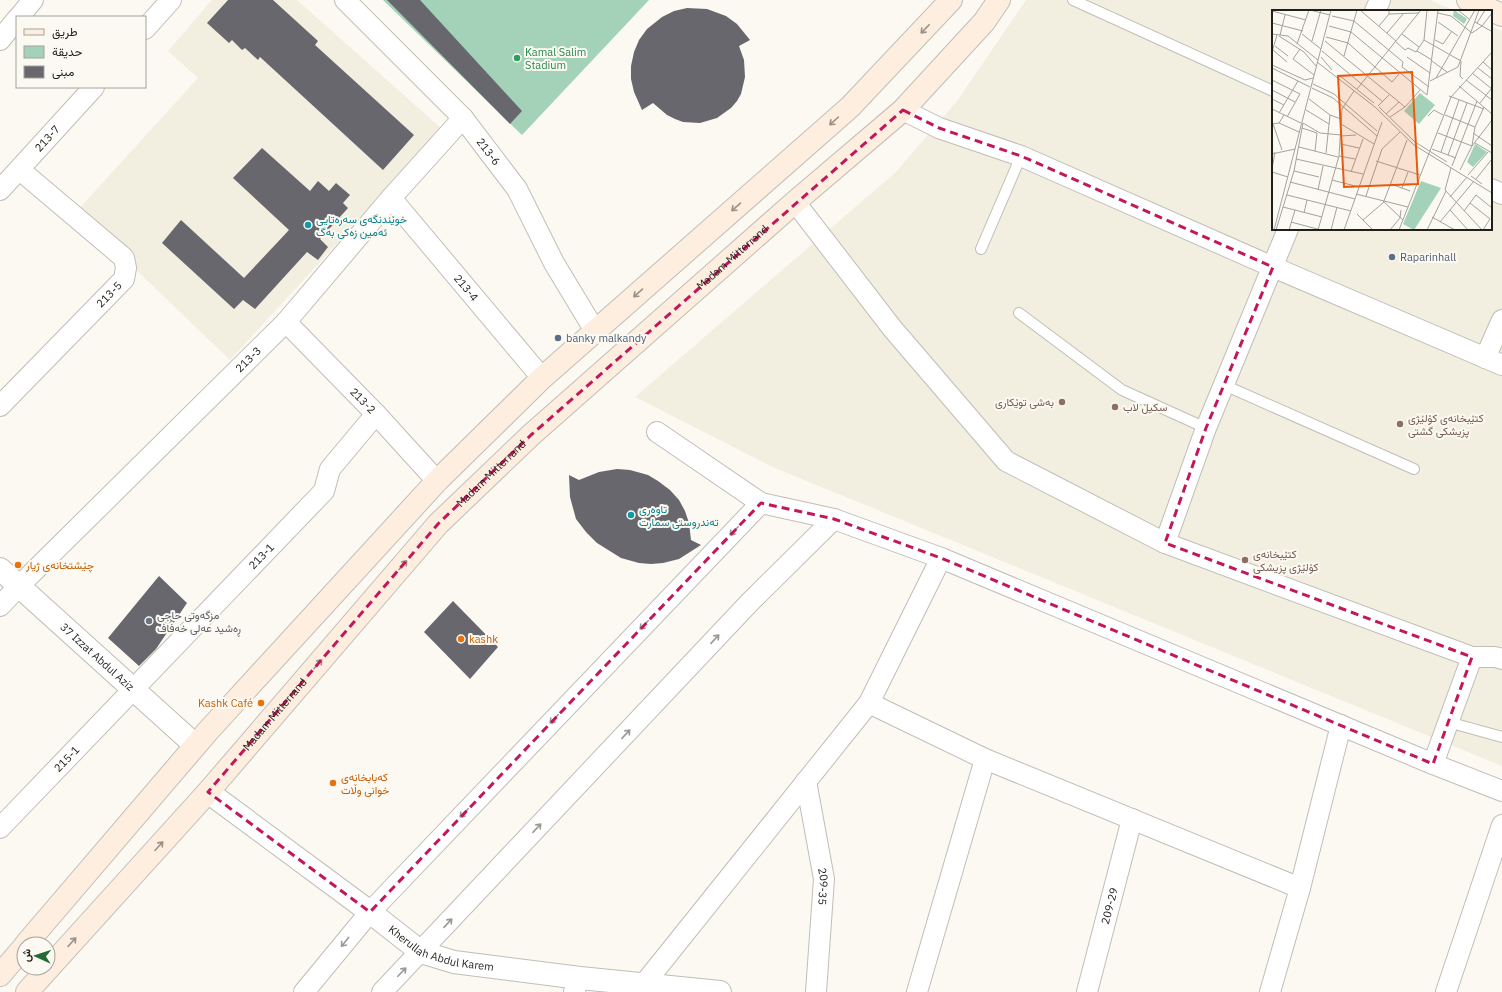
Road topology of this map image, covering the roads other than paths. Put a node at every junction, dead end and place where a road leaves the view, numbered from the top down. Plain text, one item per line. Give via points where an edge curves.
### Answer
1 (33, 0) edge
2 (171, 0) edge
3 (345, 0) edge
4 (951, 0) edge
5 (999, 0) edge
6 (1073, 0) edge
7 (1380, 0) edge
8 (1468, 0) edge
9 (1375, 10) edge
10 (1491, 10) edge
11 (1492, 11) edge
12 (1502, 15) edge
13 (20, 16) edge
14 (16, 20) edge
15 (146, 28) edge
16 (0, 40) edge
17 (93, 88) edge
18 (1272, 91) edge
19 (903, 110) junction
20 (463, 118) junction
21 (1021, 156) junction
22 (20, 170) junction
23 (1492, 189) edge
24 (0, 190) edge
25 (1502, 194) edge
26 (392, 198) junction
27 (795, 202) junction
28 (1288, 230) edge
29 (982, 249) dead end
30 (1273, 267) junction
31 (1019, 313) dead end
32 (1502, 320) edge
33 (286, 322) junction
34 (595, 331) junction
35 (1494, 362) edge
36 (542, 378) junction
37 (1224, 385) junction
38 (0, 406) edge
39 (376, 414) junction
40 (1206, 428) junction
41 (657, 432) dead end
42 (1414, 469) dead end
43 (437, 482) junction
44 (762, 503) junction
45 (834, 519) junction
46 (1166, 543) junction
47 (941, 558) junction
48 (0, 569) edge
49 (19, 586) junction
50 (0, 606) edge
51 (1472, 657) junction
52 (1502, 659) edge
53 (134, 690) junction
54 (869, 703) junction
55 (1448, 722) junction
56 (1341, 725) junction
57 (1502, 737) edge
58 (195, 745) junction
59 (985, 758) junction
60 (1432, 764) junction
61 (806, 781) junction
62 (1502, 791) edge
63 (208, 792) junction
64 (1132, 819) junction
65 (1502, 825) edge
66 (0, 828) edge
67 (1300, 888) junction
68 (370, 912) junction
69 (33, 936) edge
70 (421, 952) junction
71 (16, 956) edge
72 (0, 975) edge
73 (644, 984) junction
74 (577, 985) edge
75 (27, 992) edge
76 (304, 992) edge
77 (382, 992) edge
78 (720, 992) edge
79 (816, 992) edge
80 (917, 992) edge
81 (1087, 992) edge
82 (1270, 992) edge
83 (1446, 992) edge

1 - 13 street
2 - 15 street
3 - 20 street, 213-6
4 -> 34 main road via 850,107
5 - 19 main road, Madam Mitterrand via 984,22
6 - 18 lane
7 - 9 street
8 - 10 main road
11 - 12 main road
14 - 16 street
17 - 22 street, 213-7
19 - 21 street via 939,128
19 - 27 main road, Madam Mitterrand
20 - 26 street, 213-3
20 - 34 street, 213-6 via 517,188 554,264
21 - 29 lane
21 - 30 street
22 - 24 street, 213-7
22 - 38 street, 213-5 via 124,258 126,268 124,279
23 - 25 street
26 - 33 street, 213-3
26 - 36 street, 213-4
27 - 46 street via 892,328 1006,461
63 -> 27 main road, Madam Mitterrand via 438,524 531,435
28 - 30 street
30 - 35 street
30 - 37 street
31 - 40 lane via 1122,390
32 - 35 street
33 - 39 street, 213-2
33 - 49 street, 213-3
34 - 36 main road
36 - 43 main road
37 - 40 street
37 - 42 lane
39 - 43 street, 213-2
39 - 53 street, 213-1 via 330,469 324,491
40 - 46 street
41 - 44 street
43 - 58 main road
44 - 45 street
44 -> 68 street
45 - 47 street
70 -> 45 street via 750,602
46 - 51 street
47 - 54 street
47 - 56 street
48 - 49 street, 37 Izzat Abdul Aziz
49 - 50 street, 213-3
49 - 53 street, 37 Izzat Abdul Aziz
51 - 52 street
51 - 55 street
53 - 58 street, 37 Izzat Abdul Aziz
53 - 66 street, 215-1
54 - 59 street
54 - 61 street
55 - 57 lane
55 - 60 street
56 - 60 street
56 - 67 street
58 - 69 main road
59 - 64 street
59 - 80 street
60 - 62 street
61 - 73 street
61 - 79 street, 209-35 via 824,879
63 - 68 street, Kherullah Abdul Karem
75 -> 63 main road, Madam Mitterrand
64 - 67 street
64 - 81 street, 209-29
65 - 83 street
67 - 82 street
68 - 70 street, Kherullah Abdul Karem
68 -> 76 street
70 - 74 street, Kherullah Abdul Karem via 454,962
77 -> 70 street
71 - 72 main road
73 - 74 street, Kherullah Abdul Karem
73 - 78 street, Kherullah Abdul Karem

